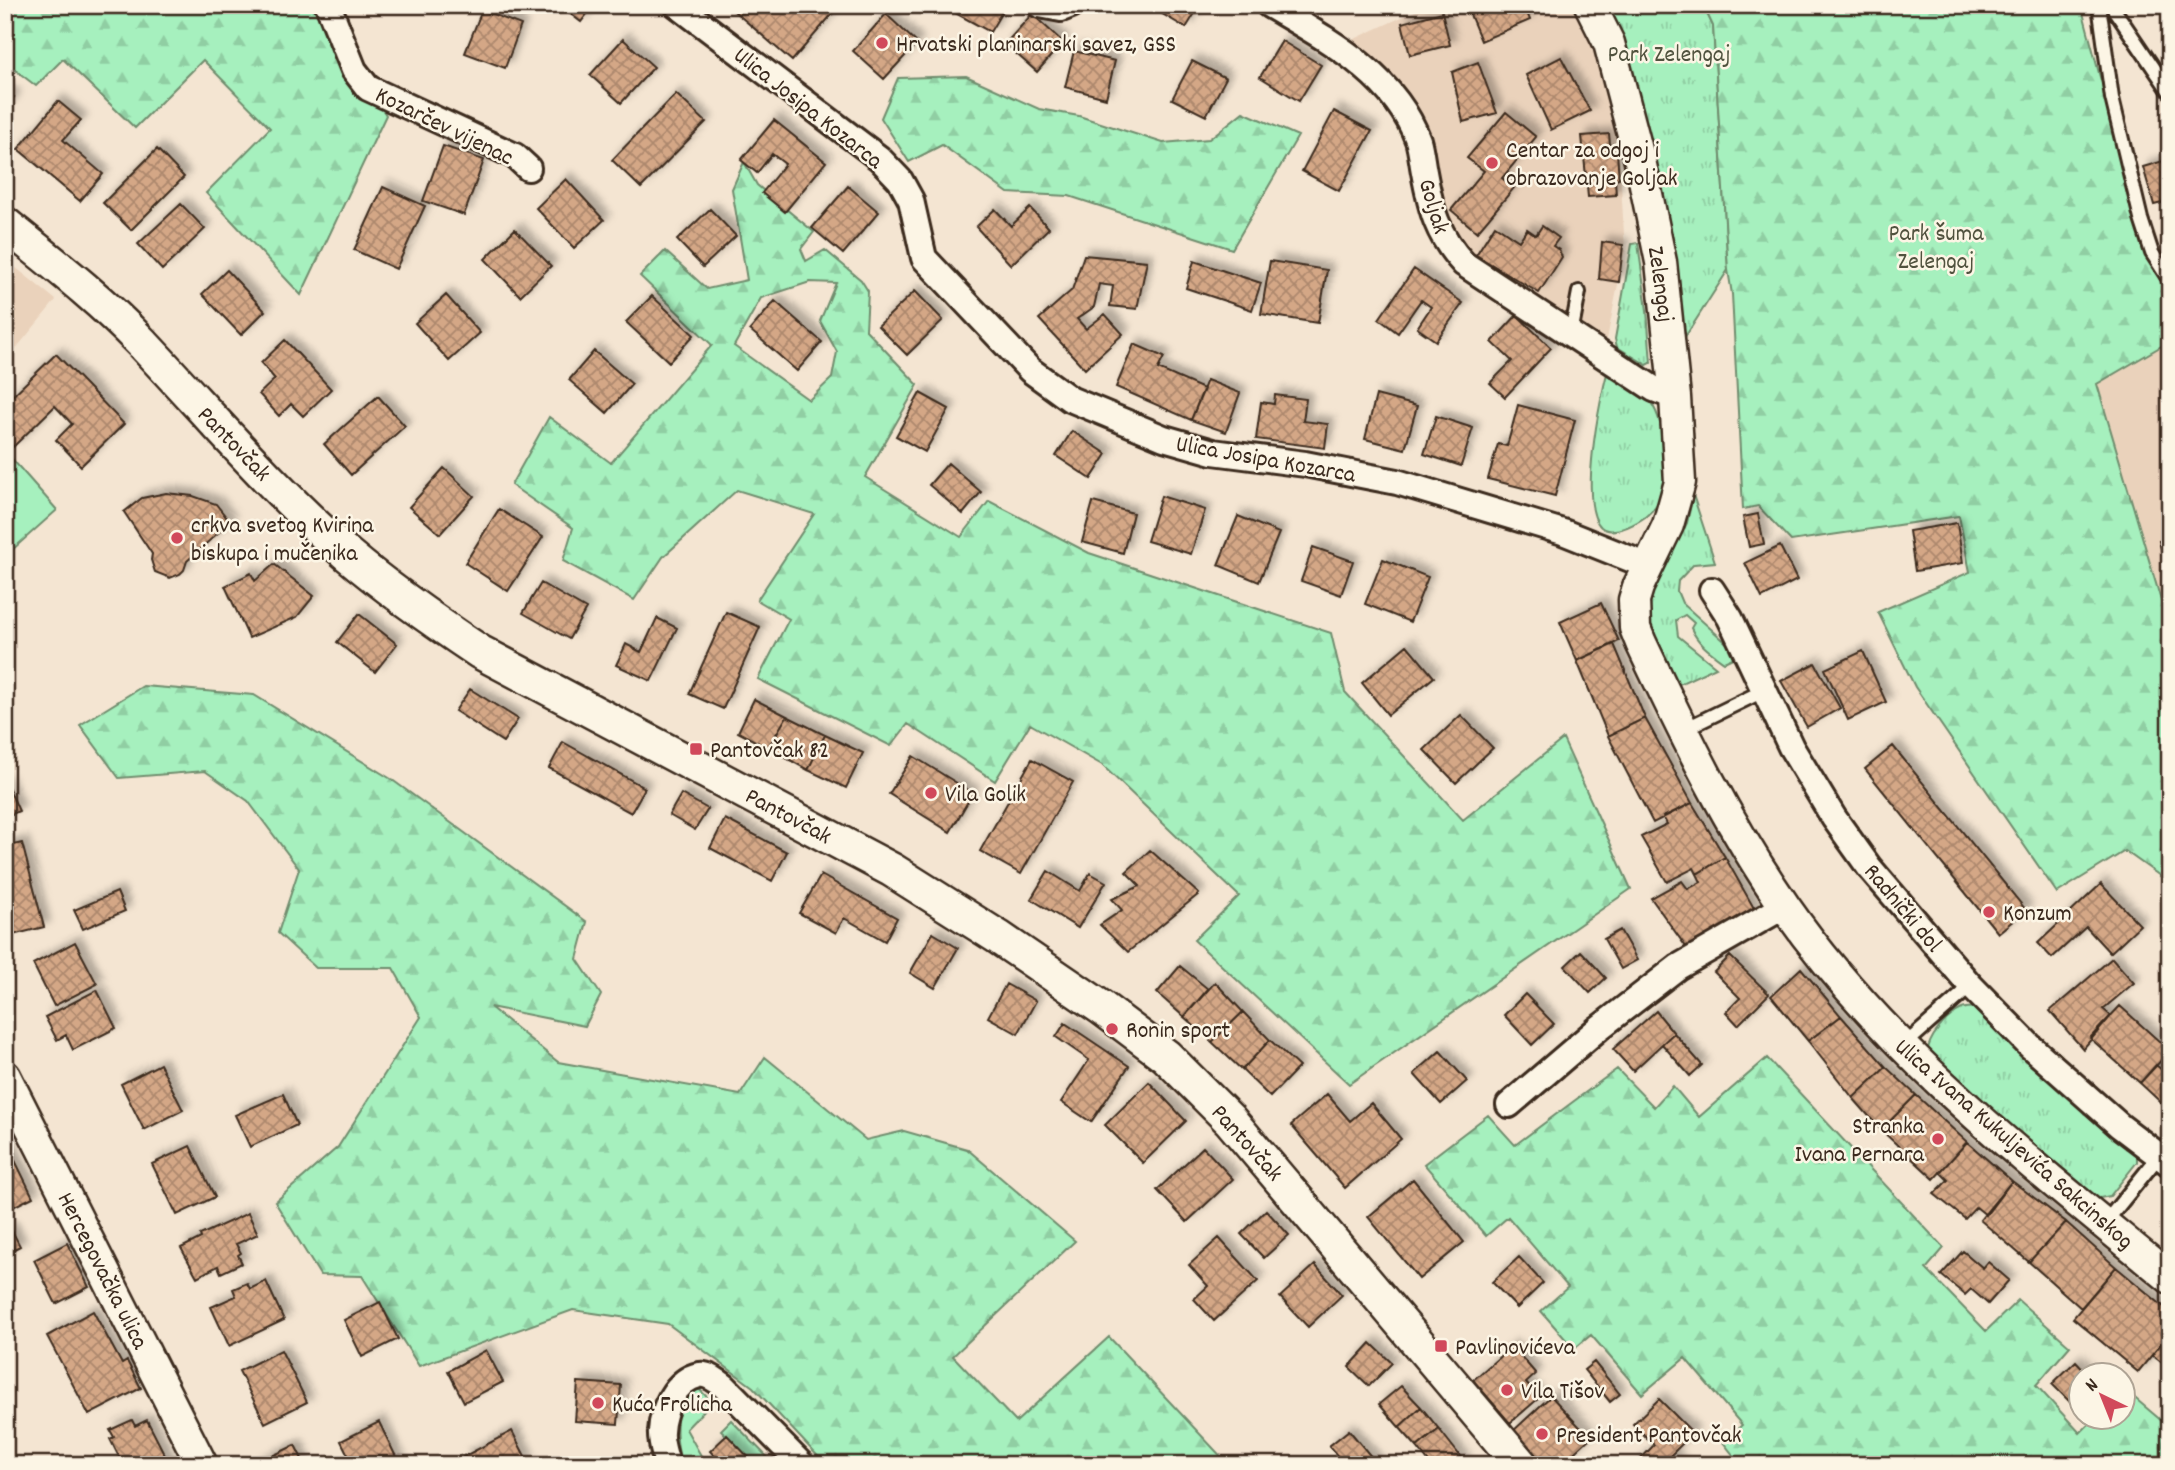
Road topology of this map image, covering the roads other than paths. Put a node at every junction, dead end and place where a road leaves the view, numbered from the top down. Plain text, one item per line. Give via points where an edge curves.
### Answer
1 (328, 5) edge
2 (677, 5) edge
3 (1040, 5) edge
4 (1071, 5) edge
5 (1269, 5) edge
6 (1590, 5) edge
7 (2098, 5) edge
8 (2111, 5) edge
9 (2170, 92) edge
10 (528, 168) dead end
11 (5, 224) edge
12 (2170, 281) edge
13 (1579, 292) dead end
14 (1571, 334) junction
15 (1675, 397) junction
16 (1648, 566) junction
17 (1712, 590) dead end
18 (1763, 691) junction
19 (1683, 730) junction
20 (1785, 906) junction
21 (1971, 986) junction
22 (1902, 1047) junction
23 (7, 1083) edge
24 (1509, 1105) dead end
25 (2165, 1160) edge
26 (2104, 1224) junction
27 (2170, 1278) edge
28 (202, 1465) edge
29 (667, 1465) edge
30 (802, 1465) edge
31 (1521, 1465) edge

1 - 10 street, Kozarčev vijenac via 354,70 368,88 515,156
2 - 16 street, Ulica Josipa Kozarca via 879,158 911,200 924,257 1030,370 1070,399 1164,439 1213,452 1397,482 1563,532
3 - 4 street via 1061,9
5 - 14 street, Goljak via 1356,60 1407,113 1419,143 1437,227 1449,248 1464,264
6 - 15 street, Zelengaj via 1609,43 1641,165 1661,262
7 - 12 lane via 2112,99 2141,219 2157,263
8 - 9 lane
11 - 31 main road, Pantovčak via 139,341 319,529 437,624 480,652 892,870 1008,944 1166,1056 1230,1120
13 - 14 lane
14 - 15 street, Goljak via 1654,389
15 - 16 street, Zelengaj via 1680,482 1668,525
16 - 19 street, Ulica Ivana Kukuljevića Sakcinskog via 1634,600 1635,628
17 - 18 street, Radnički dol
18 - 19 lane
18 - 21 street, Radnički dol via 1834,818 1869,867
19 - 20 street, Ulica Ivana Kukuljevića Sakcinskog
20 - 22 street, Ulica Ivana Kukuljevića Sakcinskog
20 - 24 street via 1678,967
21 - 22 lane
21 - 25 street, Radnički dol via 2031,1047
22 - 26 street, Ulica Ivana Kukuljevića Sakcinskog
23 - 28 street, Hercegovačka ulica
25 - 26 lane
26 - 27 street, Ulica Ivana Kukuljevića Sakcinskog
29 - 30 street via 661,1433 668,1401 683,1383 700,1374 724,1386

